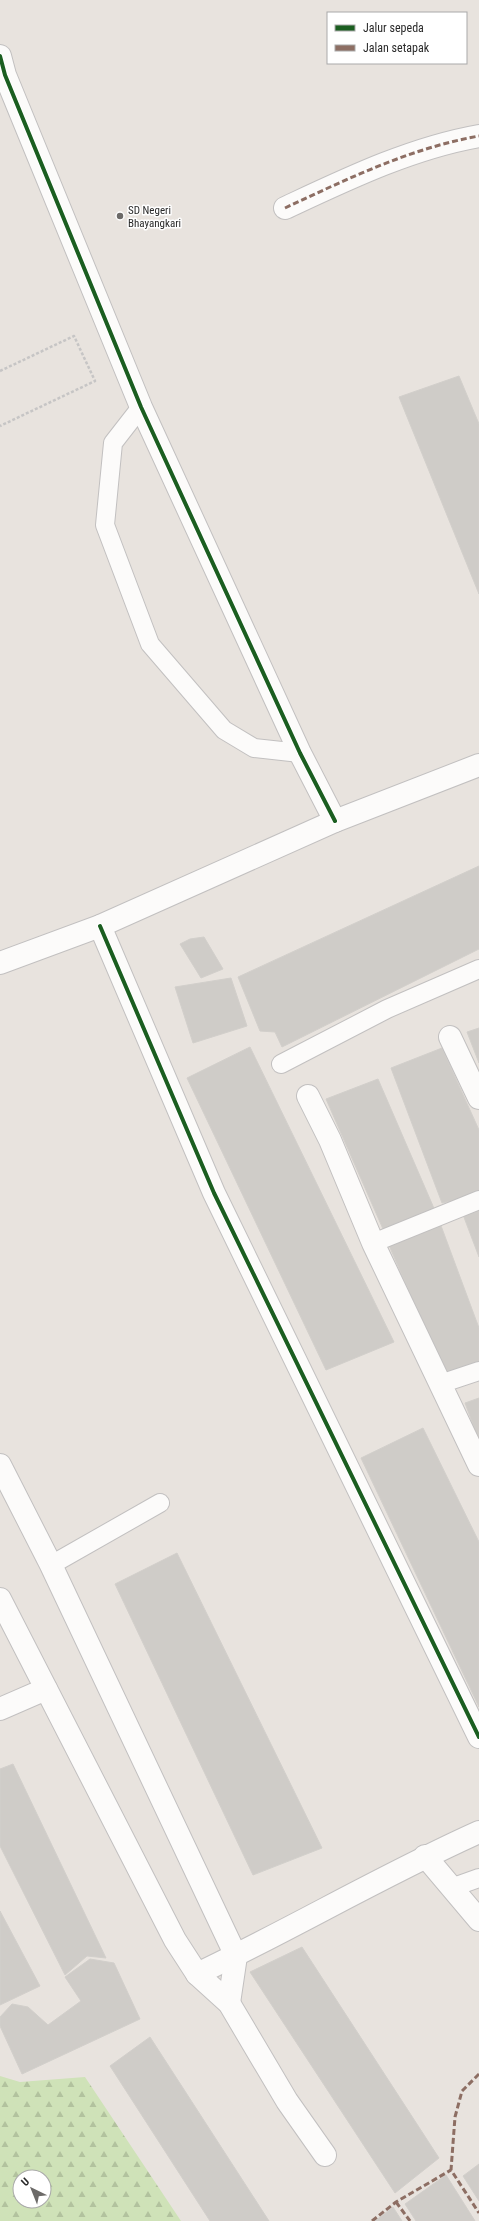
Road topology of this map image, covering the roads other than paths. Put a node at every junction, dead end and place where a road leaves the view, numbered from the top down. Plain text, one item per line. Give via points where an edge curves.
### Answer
1 (0, 56) edge
2 (479, 136) edge
3 (285, 208) dead end
4 (141, 407) junction
5 (300, 753) junction
6 (479, 765) edge
7 (335, 821) junction
8 (100, 926) junction
9 (0, 963) edge
10 (479, 969) edge
11 (450, 1037) dead end
12 (281, 1064) dead end
13 (308, 1096) dead end
14 (479, 1098) edge
15 (479, 1200) edge
16 (373, 1244) junction
17 (479, 1371) edge
18 (440, 1384) junction
19 (0, 1465) edge
20 (479, 1465) edge
21 (160, 1503) dead end
22 (51, 1565) junction
23 (0, 1599) edge
24 (46, 1689) junction
25 (0, 1710) edge
26 (479, 1737) edge
27 (479, 1832) edge
28 (425, 1856) junction
29 (479, 1878) edge
30 (451, 1888) junction
31 (479, 1920) edge
32 (236, 1956) junction
33 (197, 1974) junction
34 (229, 2003) junction
35 (325, 2155) dead end

1 - 4 street via 5,75
2 - 3 street via 374,167
4 - 5 street
4 - 5 lane via 113,443 105,525 150,644 224,730 254,748
5 - 7 street
6 - 7 street
7 - 8 street
8 - 9 street
8 - 26 street via 214,1193
10 - 12 lane via 387,1009
11 - 14 street
13 - 16 street via 330,1140
15 - 16 lane
16 - 18 street
17 - 18 lane
18 - 20 street
19 - 22 street
21 - 22 lane
22 - 32 street
23 - 24 street
24 - 25 street
24 - 33 street via 175,1940
27 - 28 street
28 - 30 street
28 - 32 street
29 - 30 lane
30 - 31 street
32 - 33 street
32 - 34 street
33 - 34 street
34 - 35 street via 287,2101

